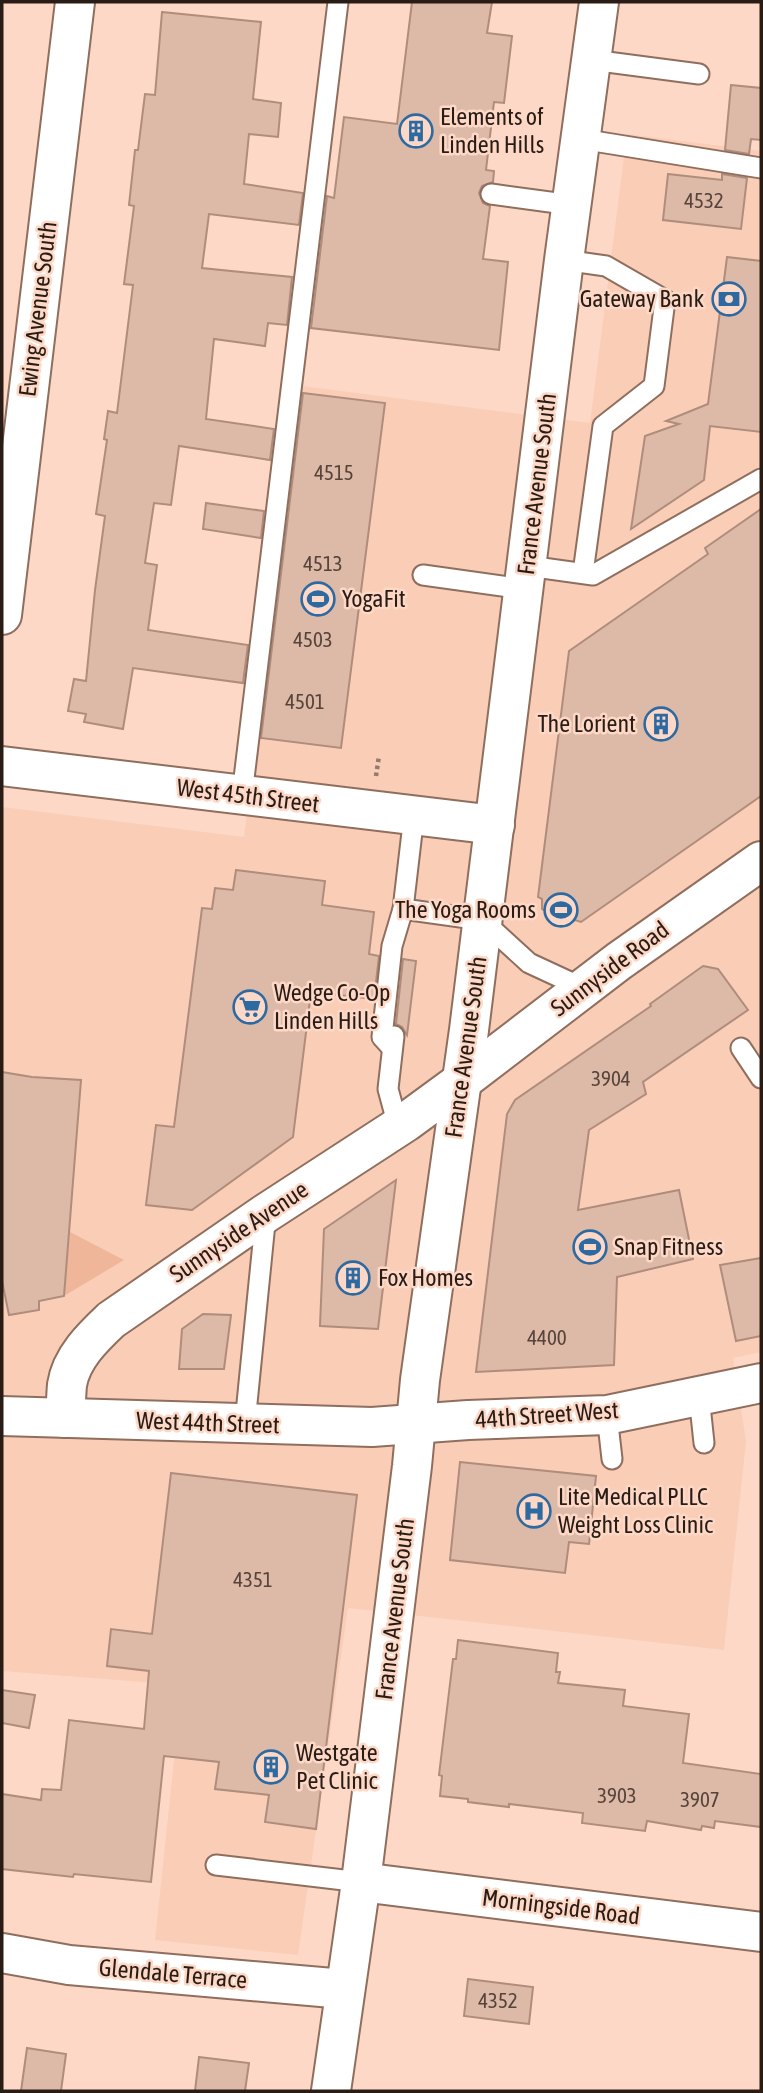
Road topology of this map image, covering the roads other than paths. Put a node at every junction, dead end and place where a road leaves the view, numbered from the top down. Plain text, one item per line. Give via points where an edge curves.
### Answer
1 (75, 2) edge
2 (338, 2) edge
3 (598, 2) edge
4 (592, 60) junction
5 (699, 74) dead end
6 (581, 139) junction
7 (761, 168) edge
8 (491, 194) dead end
9 (572, 205) junction
10 (564, 260) junction
11 (761, 479) edge
12 (583, 573) junction
13 (423, 575) dead end
14 (526, 577) junction
15 (2, 615) edge
16 (2, 766) edge
17 (242, 794) junction
18 (414, 815) junction
19 (495, 825) junction
20 (754, 871) edge
21 (403, 909) junction
22 (482, 920) junction
23 (583, 988) junction
24 (741, 1048) dead end
25 (761, 1078) edge
26 (462, 1081) junction
27 (398, 1126) junction
28 (266, 1213) junction
29 (761, 1383) edge
30 (699, 1396) junction
31 (607, 1415) junction
32 (2, 1416) edge
33 (65, 1419) junction
34 (245, 1423) junction
35 (415, 1424) junction
36 (704, 1443) dead end
37 (612, 1459) dead end
38 (216, 1865) dead end
39 (361, 1882) junction
40 (761, 1932) edge
41 (2, 1954) edge
42 (344, 1989) junction
43 (331, 2091) edge

1 - 15 street, Ewing Avenue South
2 - 17 lane
3 - 4 street, France Avenue South
4 - 5 lane
4 - 6 street, France Avenue South
6 - 7 lane
6 - 9 street, France Avenue South
8 - 9 lane
9 - 10 street, France Avenue South
10 - 12 lane via 606,266 664,300 654,386 603,426
10 - 14 street, France Avenue South
11 - 12 lane via 593,575
12 - 14 lane
13 - 14 lane
14 - 19 street, France Avenue South
16 - 17 street, West 45th Street
17 - 18 street, West 45th Street
18 - 19 street, West 45th Street
18 - 21 lane
19 - 22 street, France Avenue South
20 - 23 street, Sunnyside Road
21 - 22 lane
21 - 27 lane via 405,948 388,1089
22 - 23 lane via 529,963
22 - 26 street, France Avenue South
23 - 26 street, Sunnyside Road
24 - 25 lane
26 - 27 street, Sunnyside Avenue
26 - 35 street, France Avenue South
27 - 28 street, Sunnyside Avenue
28 - 33 street, Sunnyside Avenue via 111,1320 90,1340 67,1382
28 - 34 lane
29 - 30 street, 44th Street West
30 - 31 street, 44th Street West
30 - 36 lane
31 - 35 street, 44th Street West
31 - 37 lane
32 - 33 street, West 44th Street
33 - 34 street, West 44th Street
34 - 35 street, West 44th Street
35 - 39 street, France Avenue South
38 - 39 lane
39 - 40 street, Morningside Road
39 - 42 street, France Avenue South
41 - 42 street, Glendale Terrace via 69,1965
42 - 43 street, France Avenue South

